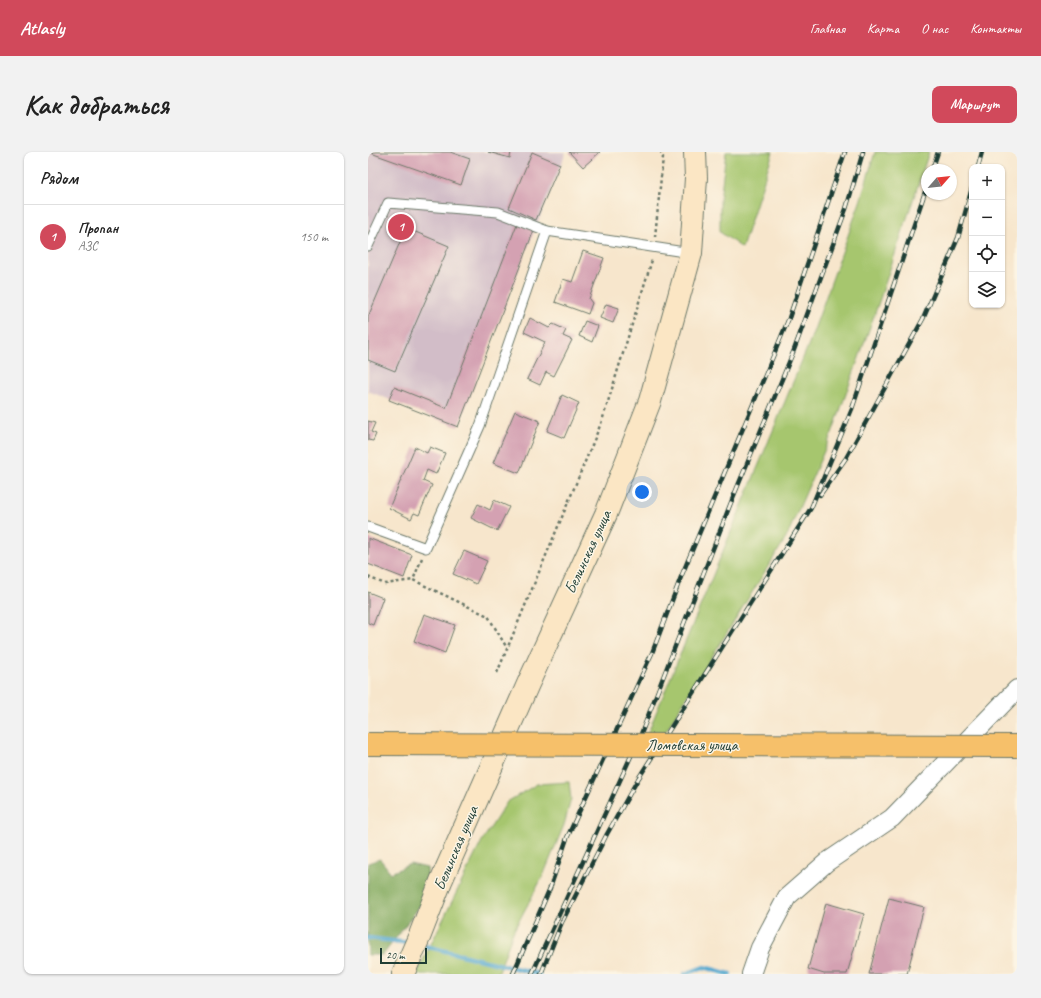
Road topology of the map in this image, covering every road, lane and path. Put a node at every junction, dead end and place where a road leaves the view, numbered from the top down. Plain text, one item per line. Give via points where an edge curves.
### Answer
1 (661, 152) edge
2 (695, 152) edge
3 (547, 231) junction
4 (368, 246) edge
5 (654, 248) junction
6 (691, 253) junction
7 (368, 527) edge
8 (426, 548) junction
9 (368, 577) edge
10 (413, 580) junction
11 (508, 648) junction
12 (497, 673) dead end
13 (1017, 689) edge
14 (368, 744) edge
15 (1017, 746) edge
16 (403, 974) edge
17 (751, 974) edge

1 - 5 path via 663,157
2 - 6 main road, Белинская улица via 696,178
3 - 4 lane via 498,212 388,203
3 - 5 lane
3 - 8 lane via 480,426
5 - 6 lane
5 - 11 path via 602,421
6 - 16 main road, Белинская улица via 650,401 606,514 441,880
7 - 8 lane
8 - 10 path
9 - 10 path via 386,584
10 - 11 path via 488,616
11 - 12 path
13 - 17 street via 892,818 827,862 787,897 760,948
14 - 15 main road, Ломовская улица, bridge

